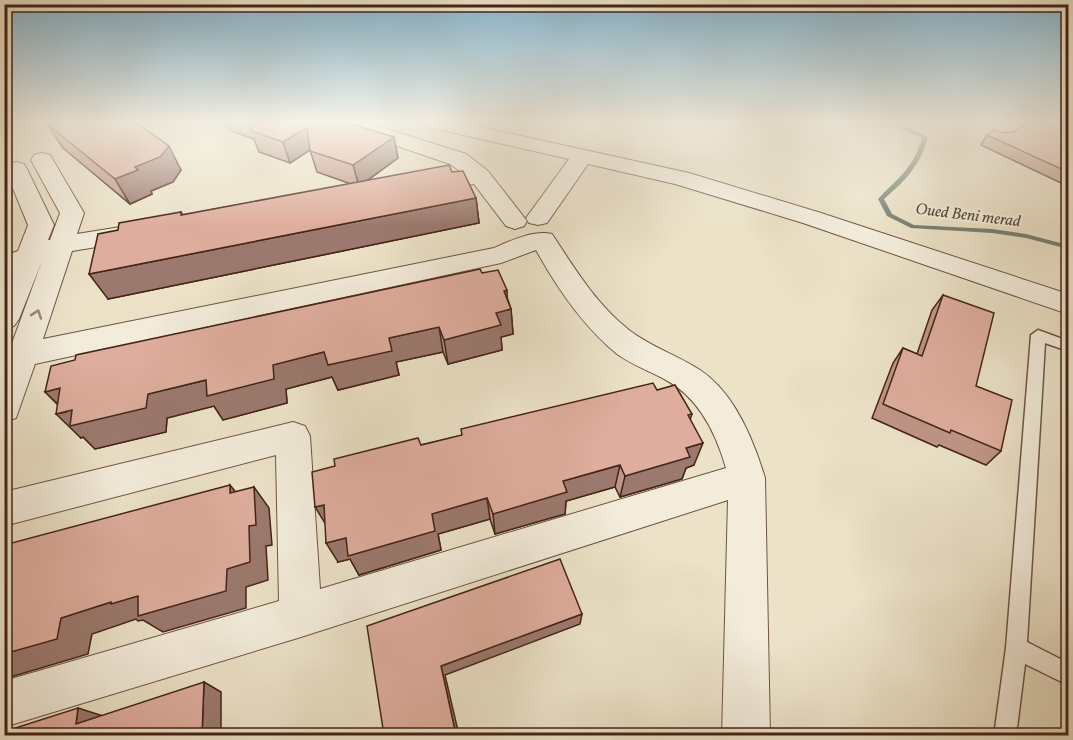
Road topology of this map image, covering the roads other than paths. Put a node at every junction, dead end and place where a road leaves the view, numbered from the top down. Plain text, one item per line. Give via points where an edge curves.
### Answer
1 (454, 158) edge
2 (581, 158) edge
3 (594, 158) edge
4 (42, 160) dead end
5 (16, 169) dead end
6 (480, 176) junction
7 (401, 188) edge
8 (163, 228) edge
9 (531, 231) junction
10 (60, 245) junction
11 (17, 260) edge
12 (1068, 304) edge
13 (4, 319) edge
14 (1068, 346) edge
15 (14, 356) edge
16 (4, 409) edge
17 (747, 478) junction
18 (4, 509) edge
19 (301, 616) junction
20 (1016, 648) junction
21 (1068, 674) edge
22 (4, 704) edge
23 (746, 735) edge
24 (1005, 735) edge

1 - 6 street
2 - 9 street
3 - 12 street via 681,178 779,208
4 - 10 street via 72,213
5 - 11 street via 41,225
6 - 7 street
6 - 9 street
8 - 10 street
9 - 15 street via 501,255
9 - 17 street via 607,327 629,346 702,390 735,440
10 - 11 street
15 -> 10 street
11 - 13 street
14 - 20 lane via 1038,335
15 - 16 street
17 - 19 street
17 - 23 street
18 - 19 street via 293,436
19 - 22 street
20 - 21 lane
20 - 24 lane

